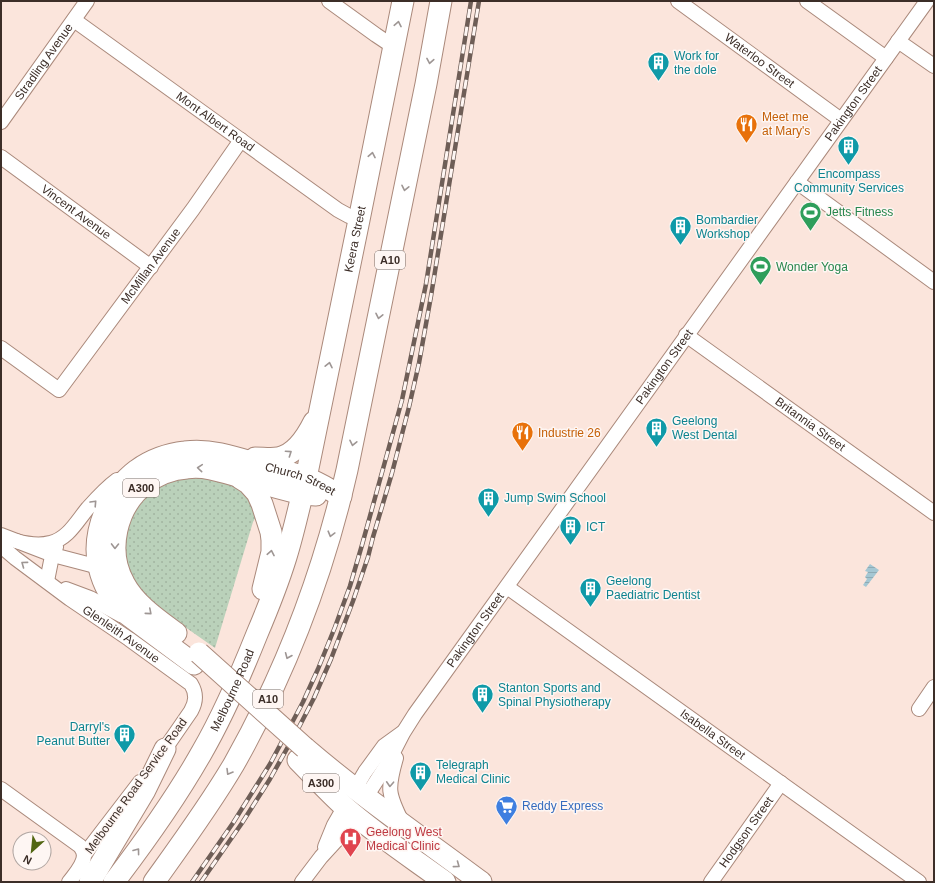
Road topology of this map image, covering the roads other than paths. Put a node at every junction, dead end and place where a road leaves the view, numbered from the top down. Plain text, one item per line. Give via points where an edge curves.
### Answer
1 (87, 1) edge
2 (329, 1) edge
3 (402, 1) edge
4 (440, 1) edge
5 (678, 1) edge
6 (807, 1) edge
7 (927, 1) edge
8 (74, 20) junction
9 (898, 41) junction
10 (394, 47) junction
11 (886, 58) junction
12 (934, 66) edge
13 (841, 120) junction
14 (1, 122) edge
15 (241, 140) junction
16 (1, 157) edge
17 (797, 182) junction
18 (359, 220) junction
19 (151, 267) junction
20 (934, 282) edge
21 (686, 336) junction
22 (1, 348) edge
23 (322, 403) junction
24 (224, 454) junction
25 (158, 458) junction
26 (238, 476) junction
27 (304, 486) junction
28 (341, 496) junction
29 (934, 513) edge
30 (67, 534) junction
31 (1, 535) edge
32 (16, 541) junction
33 (1, 546) edge
34 (53, 555) junction
35 (99, 567) junction
36 (47, 581) junction
37 (124, 583) junction
38 (506, 587) junction
39 (159, 638) junction
40 (196, 658) junction
41 (247, 660) junction
42 (934, 687) edge
43 (193, 688) joint
44 (919, 709) dead end
45 (403, 733) junction
46 (165, 749) junction
47 (781, 783) junction
48 (1, 789) edge
49 (355, 802) junction
50 (403, 825) junction
51 (84, 855) junction
52 (69, 882) edge
53 (90, 882) edge
54 (114, 882) edge
55 (154, 882) edge
56 (302, 882) edge
57 (445, 882) edge
58 (482, 882) edge
59 (711, 882) edge
60 (919, 882) edge

1 - 8 street, Stradling Avenue
2 - 10 street
10 -> 3 highway, Keera Street
4 -> 28 highway, A10 via 423,100
5 - 13 street, Waterloo Street
6 - 11 street
7 - 9 street, Pakington Street
8 - 14 street, Stradling Avenue
8 - 15 street, Mont Albert Road
9 - 11 street, Pakington Street
9 - 12 street
18 -> 10 highway, Keera Street
11 - 13 street, Pakington Street
13 - 17 street, Pakington Street
15 - 18 street, Mont Albert Road via 338,210
15 - 19 street, McMillan Avenue
16 - 19 street, Vincent Avenue
17 - 20 street
17 - 21 street, Pakington Street
23 -> 18 highway, Keera Street
19 - 22 street, McMillan Avenue via 59,390
21 - 29 street, Britannia Street
21 - 38 street, Pakington Street
24 -> 23 highway via 246,458 282,457 300,443 309,431
23 - 27 highway, Keera Street
24 - 25 highway, Church Street / A300 via 200,451
24 - 27 highway, Church Street / A300
30 -> 25 street via 111,484 138,465
25 - 35 highway, Church Street / A300 via 142,466 128,478 108,504 98,538
26 - 27 highway, Church Street / A300
26 -> 37 highway, Church Street / A300 via 189,467 165,473 145,484 128,504 117,528 116,560
41 -> 26 highway via 272,552 272,537 257,493
27 - 28 highway, Church Street / A300
27 - 41 highway, Melbourne Road via 286,558
28 -> 55 highway, A10 via 308,605 272,692 234,764
30 - 32 street via 49,544
30 - 34 street
31 - 32 street
32 - 34 street
36 -> 33 street, Glenleith Avenue
34 - 35 street
34 - 36 street
35 - 37 highway
35 - 39 highway, Church Street / A300 via 116,604
36 - 39 street, Glenleith Avenue via 95,601
36 - 43 street, Glenleith Avenue via 186,680
37 -> 40 highway, Church Street / A300 via 144,607
38 - 45 street, Pakington Street
38 - 47 street, Isabella Street
39 - 40 highway, Church Street / A300
40 - 49 highway, Church Street / A300
54 -> 41 highway, Melbourne Road via 178,793 203,751
42 - 44 street
43 - 46 street, Melbourne Road Service Road via 196,698 192,710
45 - 49 street, Pakington Street via 384,746 366,772
45 -> 50 street via 390,788
46 - 51 street, Melbourne Road Service Road
46 - 53 highway via 147,786
47 - 59 street, Hodgson Street
47 - 60 street, Isabella Street
48 - 51 street via 80,846
49 - 50 highway, Church Street / A300
49 - 56 street, Pakington Street via 343,833
49 - 57 highway, Church Street / A300 via 398,848
50 -> 58 highway, Church Street / A300
51 - 52 street, Melbourne Road Service Road via 82,864

